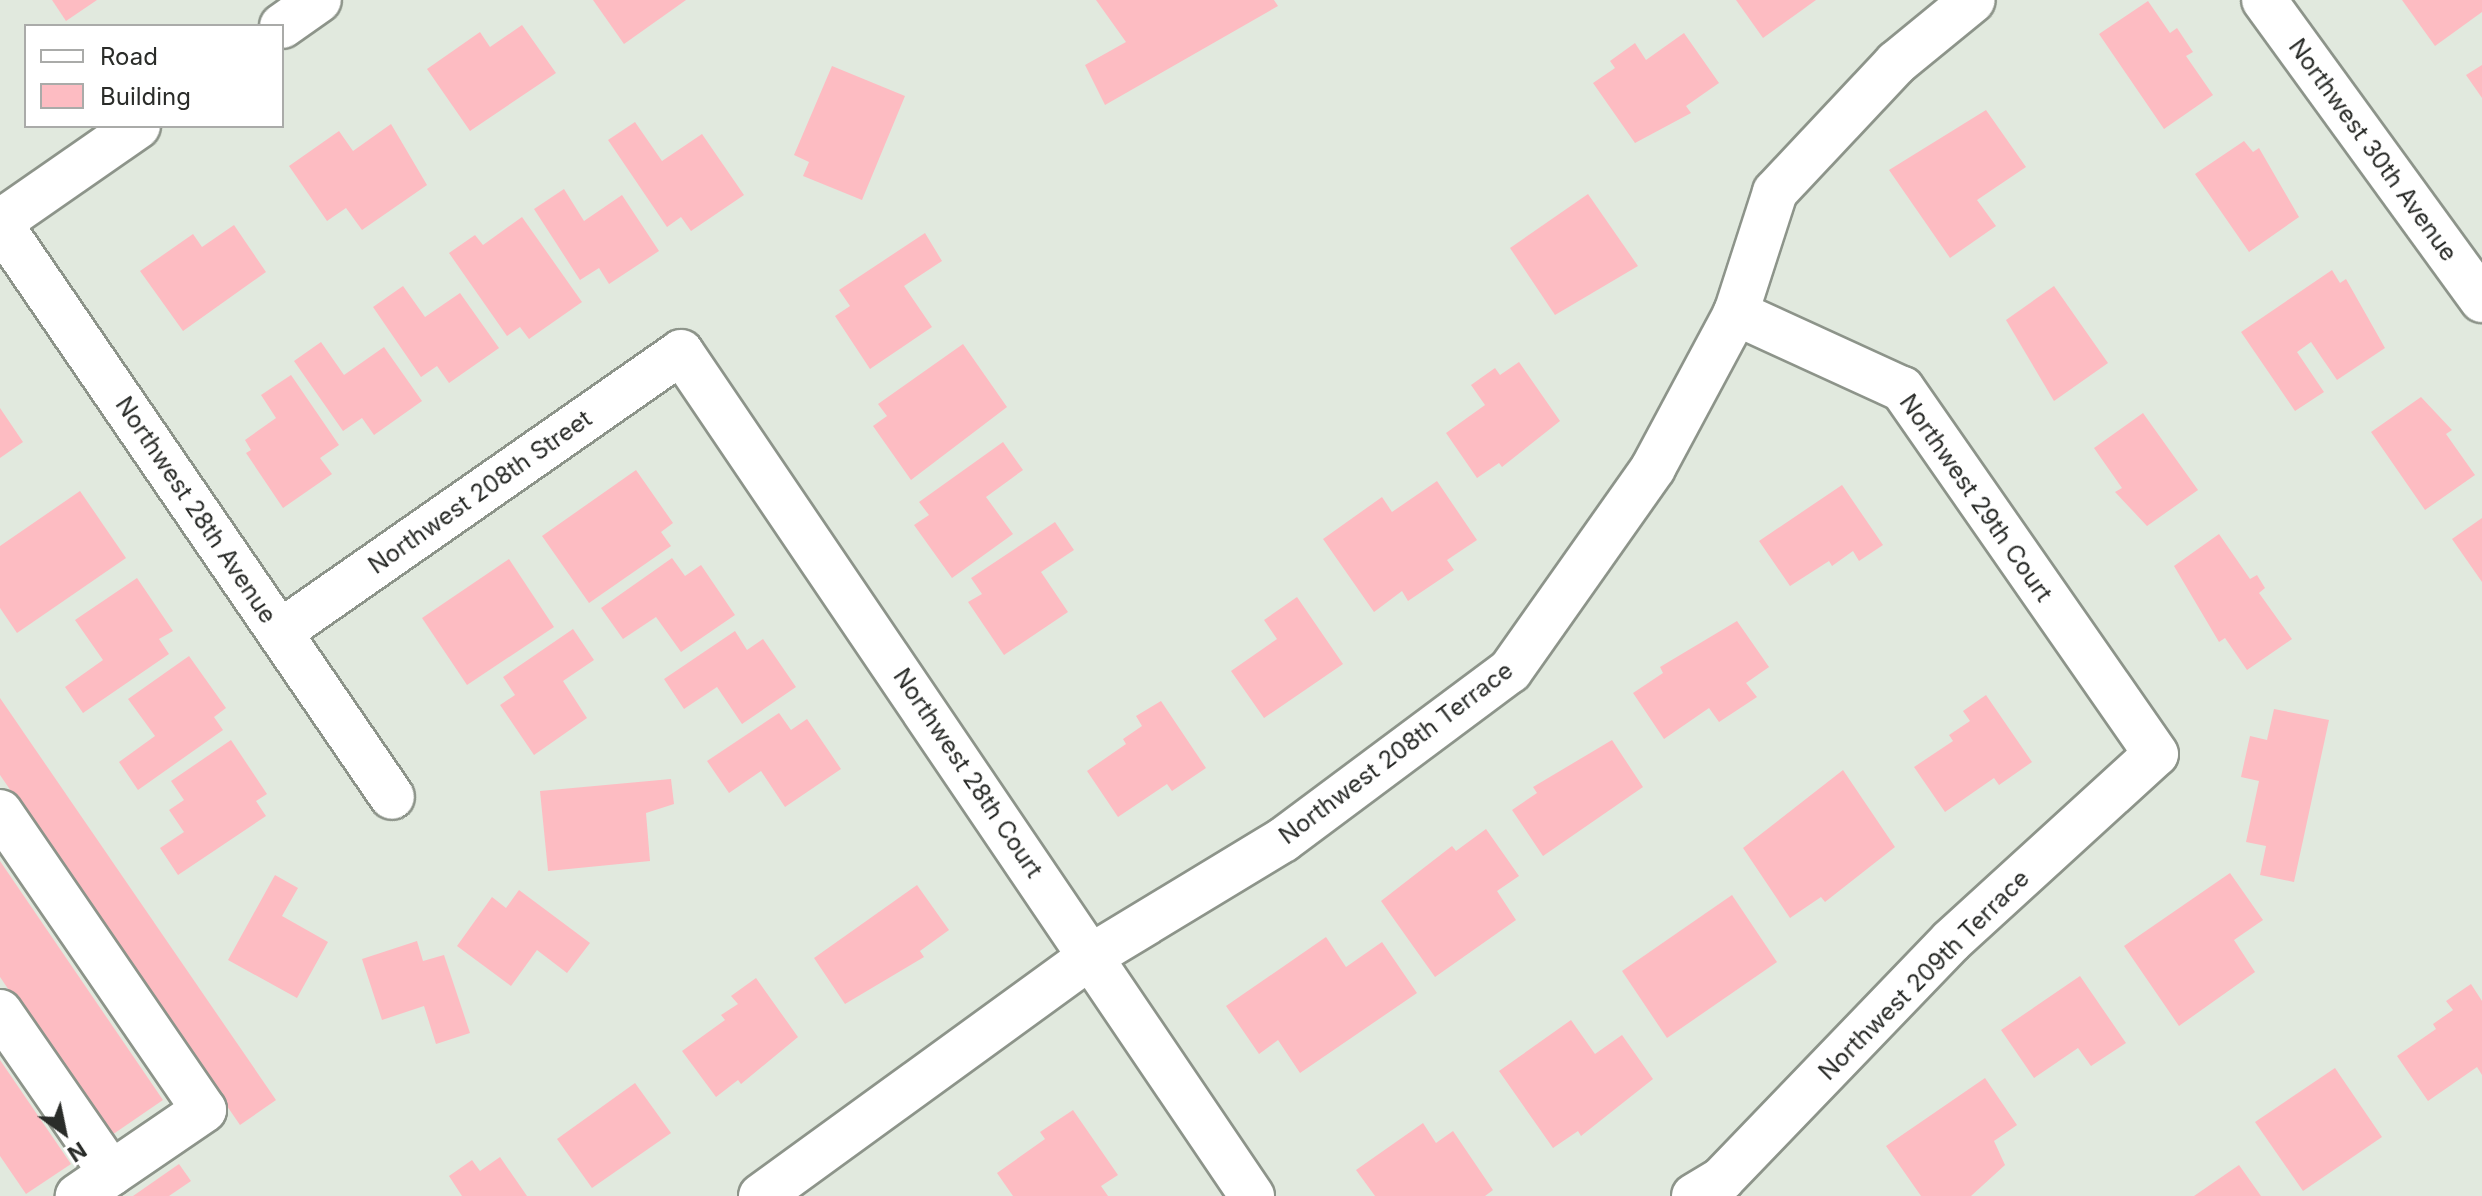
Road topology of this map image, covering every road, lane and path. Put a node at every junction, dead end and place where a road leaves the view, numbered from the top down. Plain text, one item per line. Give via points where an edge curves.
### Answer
1 (319, 0) edge
2 (1973, 0) edge
3 (2264, 0) edge
4 (284, 25) edge
5 (135, 128) edge
6 (0, 223) edge
7 (2482, 300) edge
8 (1736, 313) junction
9 (681, 352) joint
10 (280, 632) junction
11 (2156, 754) joint
12 (392, 797) dead end
13 (0, 812) edge
14 (1093, 955) junction
15 (0, 1012) edge
16 (95, 1185) edge
17 (761, 1196) edge
18 (1252, 1196) edge
19 (1694, 1196) edge

1 - 4 street
2 - 8 street, Northwest 208th Terrace via 1896,63 1775,192
3 - 7 street, Northwest 30th Avenue
5 - 6 street
6 - 10 street, Northwest 28th Avenue
8 - 11 street, Northwest 29th Court via 1902,389
8 - 14 street, Northwest 208th Terrace via 1653,468 1510,671 1283,840
9 - 10 street, Northwest 208th Street
9 - 14 street, Northwest 28th Court
10 - 12 street, Northwest 28th Avenue
11 - 19 street, Northwest 209th Terrace via 1951,941 1722,1179
13 - 16 street via 204,1110
14 - 17 street, Northwest 208th Terrace
14 - 18 street, Northwest 28th Court
15 - 16 street

